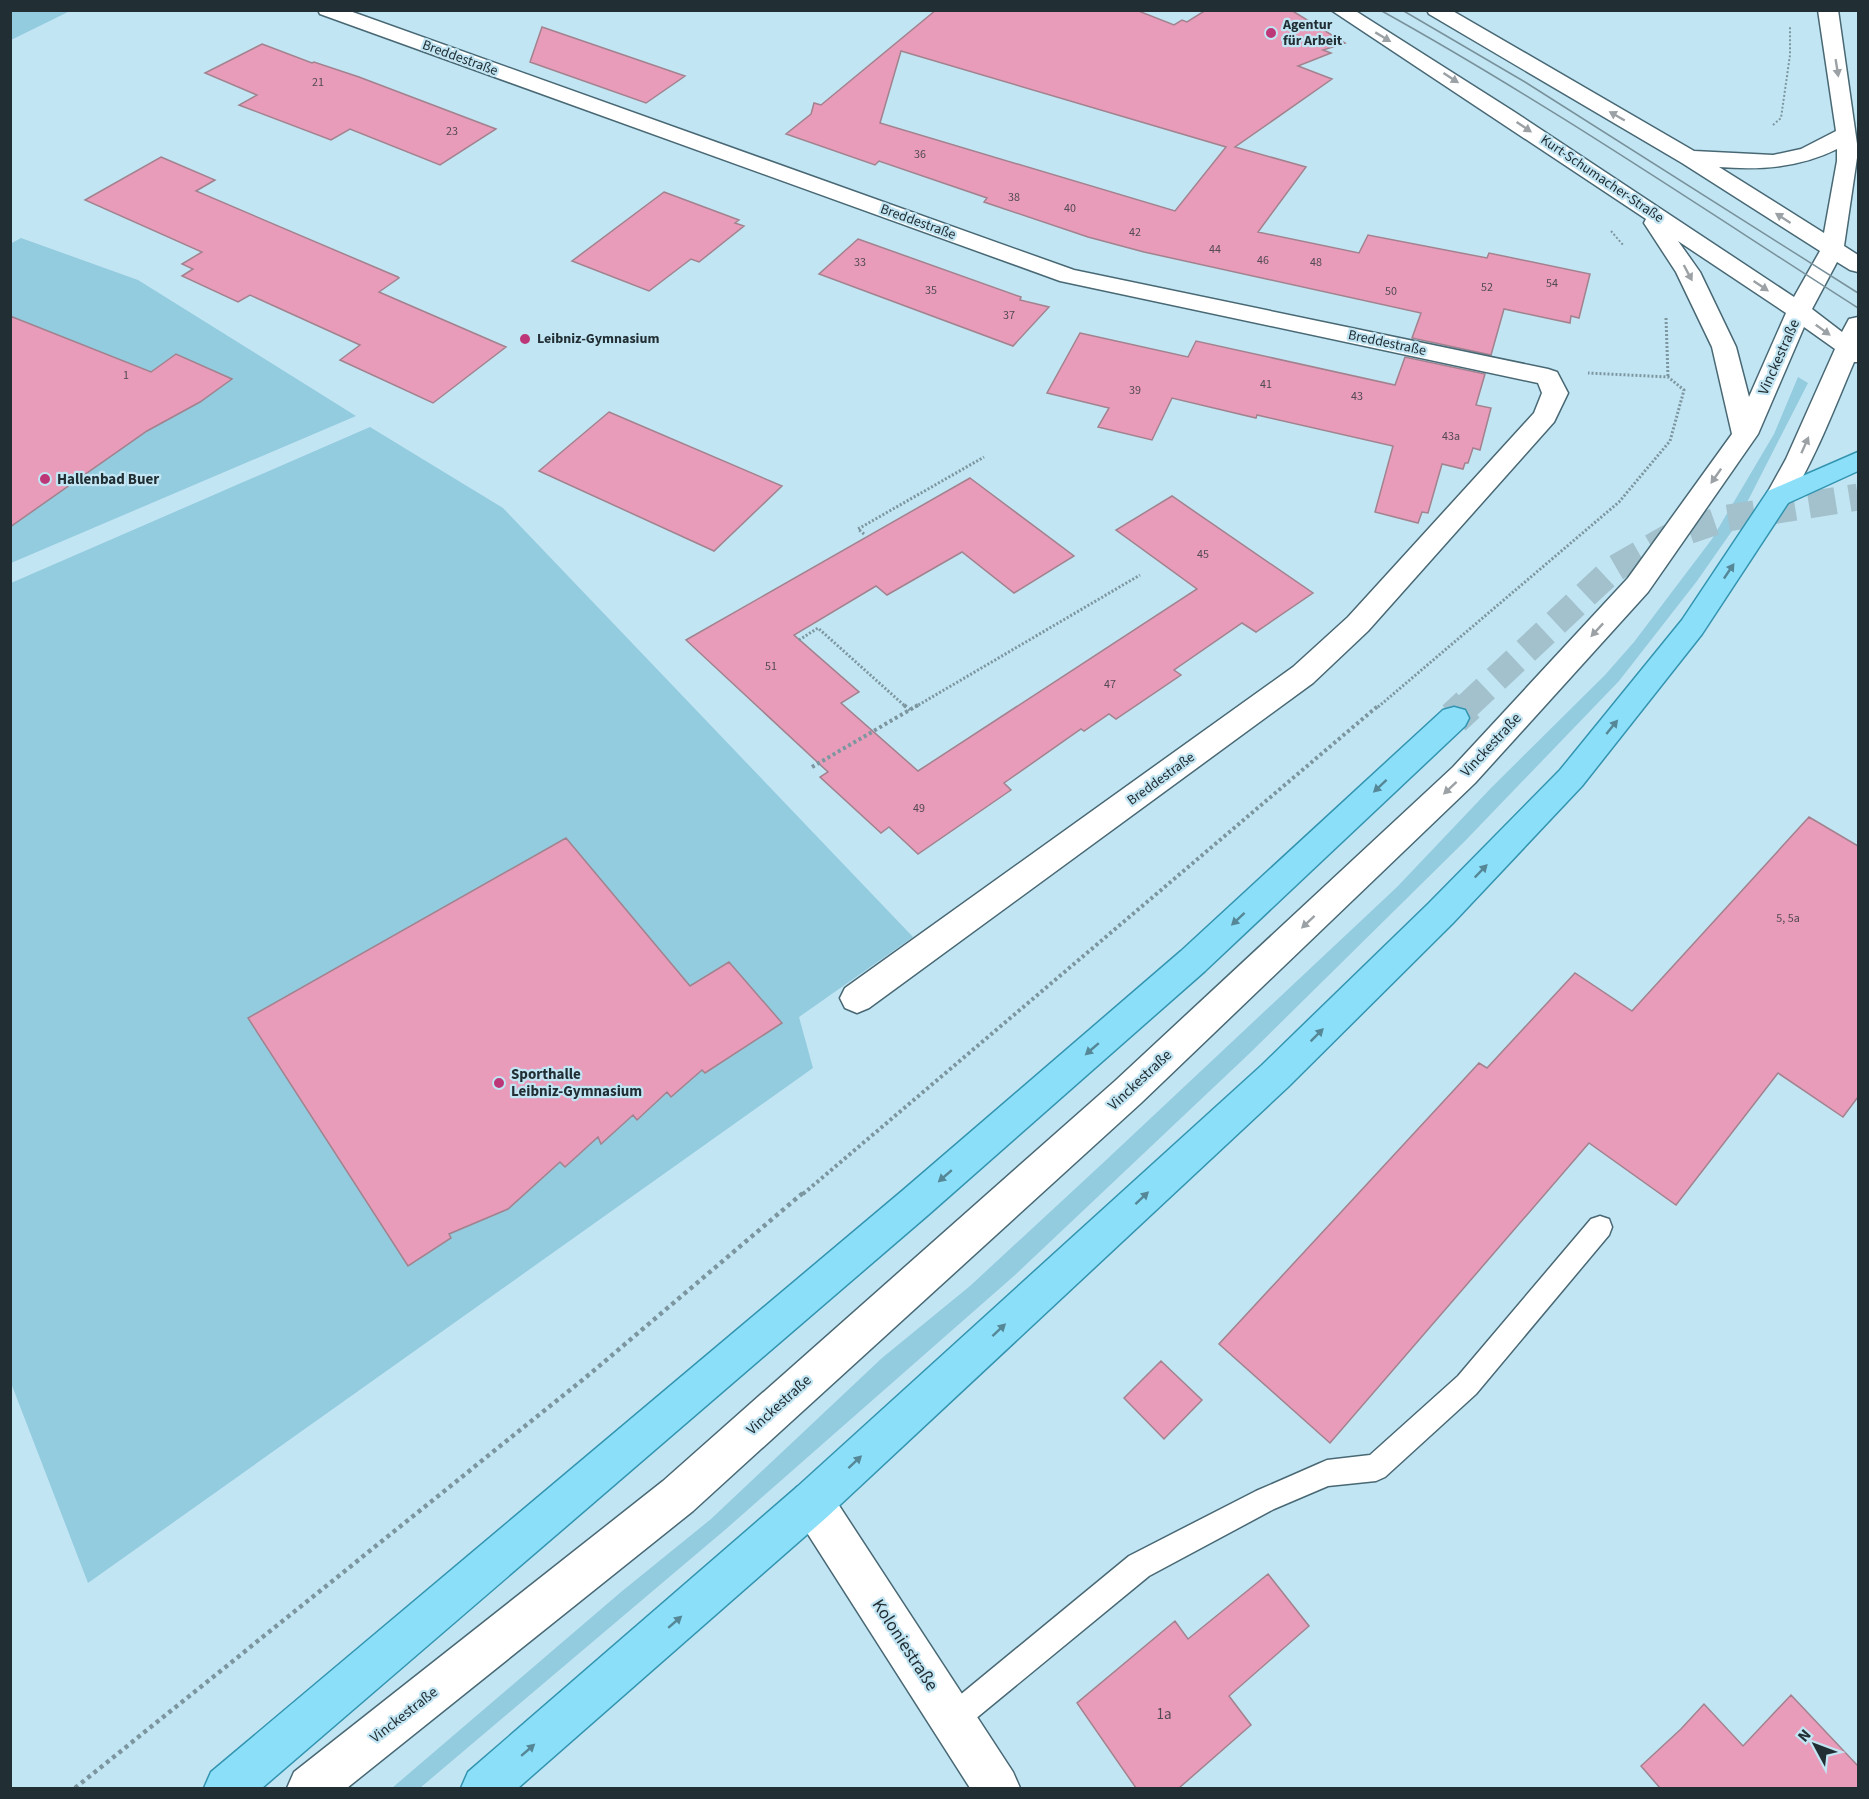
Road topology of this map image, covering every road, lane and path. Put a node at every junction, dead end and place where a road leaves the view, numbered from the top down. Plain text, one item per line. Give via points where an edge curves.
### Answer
1 (327, 10) edge
2 (1340, 10) edge
3 (1436, 10) edge
4 (1828, 10) edge
5 (1790, 22) dead end
6 (1766, 132) dead end
7 (1847, 134) junction
8 (1690, 158) junction
9 (1643, 207) junction
10 (1832, 250) junction
11 (1858, 265) edge
12 (1798, 312) junction
13 (1858, 324) edge
14 (1853, 351) edge
15 (1548, 377) junction
16 (1745, 434) junction
17 (984, 457) dead end
18 (1858, 461) edge
19 (1778, 497) junction
20 (864, 534) dead end
21 (1140, 575) dead end
22 (799, 640) dead end
23 (910, 710) junction
24 (1454, 718) tunnel mouth
25 (812, 767) dead end
26 (857, 998) dead end
27 (1600, 1227) dead end
28 (812, 1502) junction
29 (953, 1719) junction
30 (75, 1788) edge
31 (227, 1788) edge
32 (310, 1788) edge
33 (484, 1788) edge
34 (997, 1788) edge

1 - 15 main road, Breddestraße via 1068,276
2 -> 9 main road, Kurt-Schumacher-Straße via 1476,94
8 -> 3 main road
4 -> 7 main road, Vinckestraße
5 - 6 path via 1790,56 1781,118
7 - 8 main road via 1828,147 1799,158 1762,164
7 - 10 main road, Vinckestraße via 1848,161
10 -> 8 main road
9 -> 12 main road, Kurt-Schumacher-Straße
9 -> 16 main road via 1688,272 1725,347
10 - 11 main road
10 - 12 main road, Vinckestraße
12 -> 14 main road, Kurt-Schumacher-Straße
12 - 16 main road, Vinckestraße
13 - 14 main road
19 -> 14 main road
15 - 26 main road, Breddestraße via 1556,393 1545,416 1358,624 1303,675
15 - 30 path via 1602,372 1668,377 1684,390 1670,441 1619,502 591,1373
16 -> 32 main road, Vinckestraße via 1638,585 1464,775 1154,1068 678,1496
17 - 20 path via 858,529
18 - 19 main road
28 -> 19 main road via 1275,1076 1571,778 1692,627
21 - 23 path
22 - 23 path via 818,628
23 - 25 path
24 -> 31 main road via 1193,961
27 - 29 lane via 1467,1385 1376,1468 1327,1473 1265,1500 1140,1566
28 - 29 main road, Koloniestraße
33 -> 28 main road
29 - 34 main road, Koloniestraße

